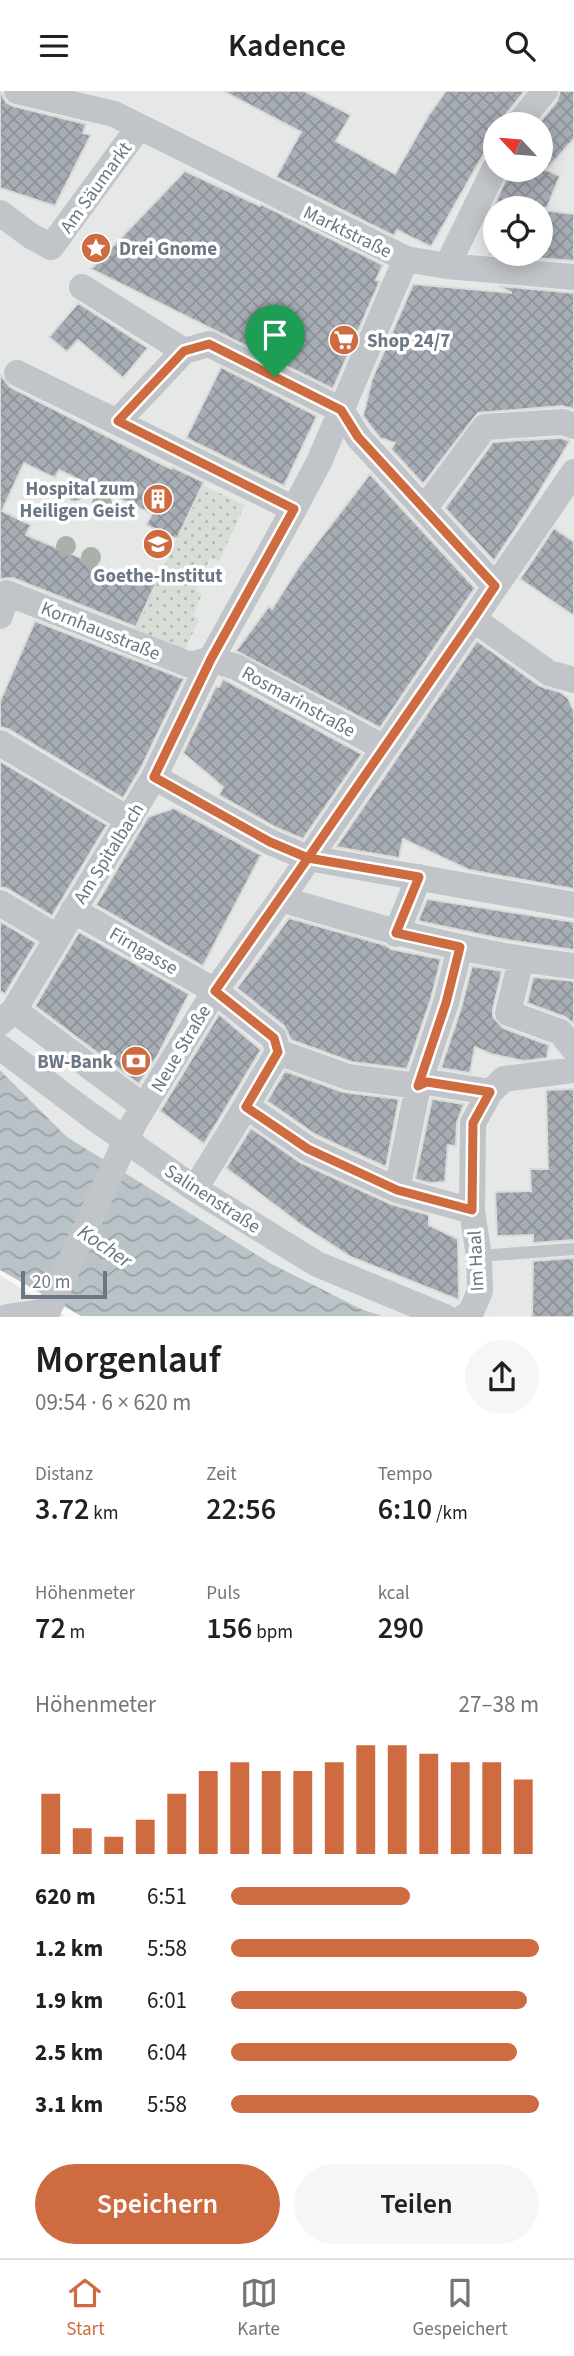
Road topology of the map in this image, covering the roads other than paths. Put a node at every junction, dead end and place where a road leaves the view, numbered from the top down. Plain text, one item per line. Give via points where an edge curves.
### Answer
1 (17, 91) edge
2 (545, 91) edge
3 (118, 102) edge
4 (528, 112) edge
5 (139, 127) junction
6 (488, 182) edge
7 (0, 213) edge
8 (406, 259) junction
9 (447, 266) junction
10 (574, 277) edge
11 (82, 287) dead end
12 (184, 351) junction
13 (17, 373) dead end
14 (341, 410) junction
15 (118, 421) junction
16 (574, 426) edge
17 (574, 472) edge
18 (564, 506) edge
19 (294, 509) junction
20 (424, 509) junction
21 (495, 586) junction
22 (1, 610) edge
23 (473, 619) junction
24 (211, 659) junction
25 (574, 680) edge
26 (0, 743) edge
27 (384, 748) junction
28 (154, 777) junction
29 (130, 820) junction
30 (308, 858) junction
31 (419, 877) junction
32 (281, 899) junction
33 (0, 903) edge
34 (574, 905) edge
35 (73, 910) junction
36 (396, 933) junction
37 (57, 937) junction
38 (460, 947) junction
39 (521, 960) junction
40 (574, 966) edge
41 (215, 991) junction
42 (7, 1016) edge
43 (0, 1047) edge
44 (574, 1049) edge
45 (278, 1052) junction
46 (574, 1070) edge
47 (418, 1086) junction
48 (490, 1092) junction
49 (246, 1107) junction
50 (139, 1115) junction
51 (195, 1189) junction
52 (397, 1190) junction
53 (472, 1210) junction
54 (574, 1249) edge
55 (479, 1256) junction
56 (52, 1310) edge
57 (468, 1314) edge
58 (7, 1317) edge
59 (445, 1317) edge

1 - 3 street, Marktstraße
2 - 4 street
3 - 5 street, Marktstraße
5 - 7 street, Am Säumarkt via 51,247
5 - 8 street, Marktstraße
6 - 9 street
8 - 9 street, Marktstraße
8 - 14 street, Am Spitalbach
9 - 10 street, Marktstraße
11 - 12 street
12 - 14 street via 209,344
12 - 15 street
13 - 15 street
14 - 19 street, Am Spitalbach
14 - 20 street via 358,437
15 - 19 street
16 - 20 street via 563,422 485,427
17 - 18 street, Neue Straße
18 - 21 street, Neue Straße
19 - 24 street, Am Spitalbach
20 - 21 street
21 - 23 street, Neue Straße
22 - 24 street, Kornhausstraße via 7,593 190,665
23 - 25 street via 549,673
23 - 27 street, Neue Straße
24 - 27 street, Rosmarinstraße via 236,667
24 - 28 street, Am Spitalbach
26 - 29 street
27 - 30 street, Neue Straße
28 - 29 street, Am Spitalbach
28 - 30 street via 270,842
29 - 35 street, Am Spitalbach
30 - 31 street
30 - 32 street, Neue Straße
31 - 34 street
31 - 36 street
32 - 36 street
32 - 41 street, Neue Straße
33 - 37 street
35 - 37 street, Am Spitalbach
35 - 41 street, Firngasse
36 - 38 street
37 - 42 street, Am Spitalbach
38 - 39 street
38 - 47 street
39 - 40 street
39 - 44 street via 508,1013 560,1032
41 - 45 street, Firngasse via 274,1038
41 - 50 street, Neue Straße
42 - 50 street, Neue Straße
43 - 51 street, Salinenstraße
45 - 47 street via 348,1076
45 - 49 street
46 - 48 street via 504,1079
47 - 48 street via 427,1082
47 - 52 street
48 - 53 street, Im Haal via 473,1123
49 - 51 street
49 - 52 street via 308,1149
50 - 56 street, bridge
51 - 59 street, Salinenstraße via 317,1264
52 - 53 street
53 - 55 street, Im Haal
54 - 55 lane
55 - 57 street, Im Haal via 480,1291
56 - 58 street

